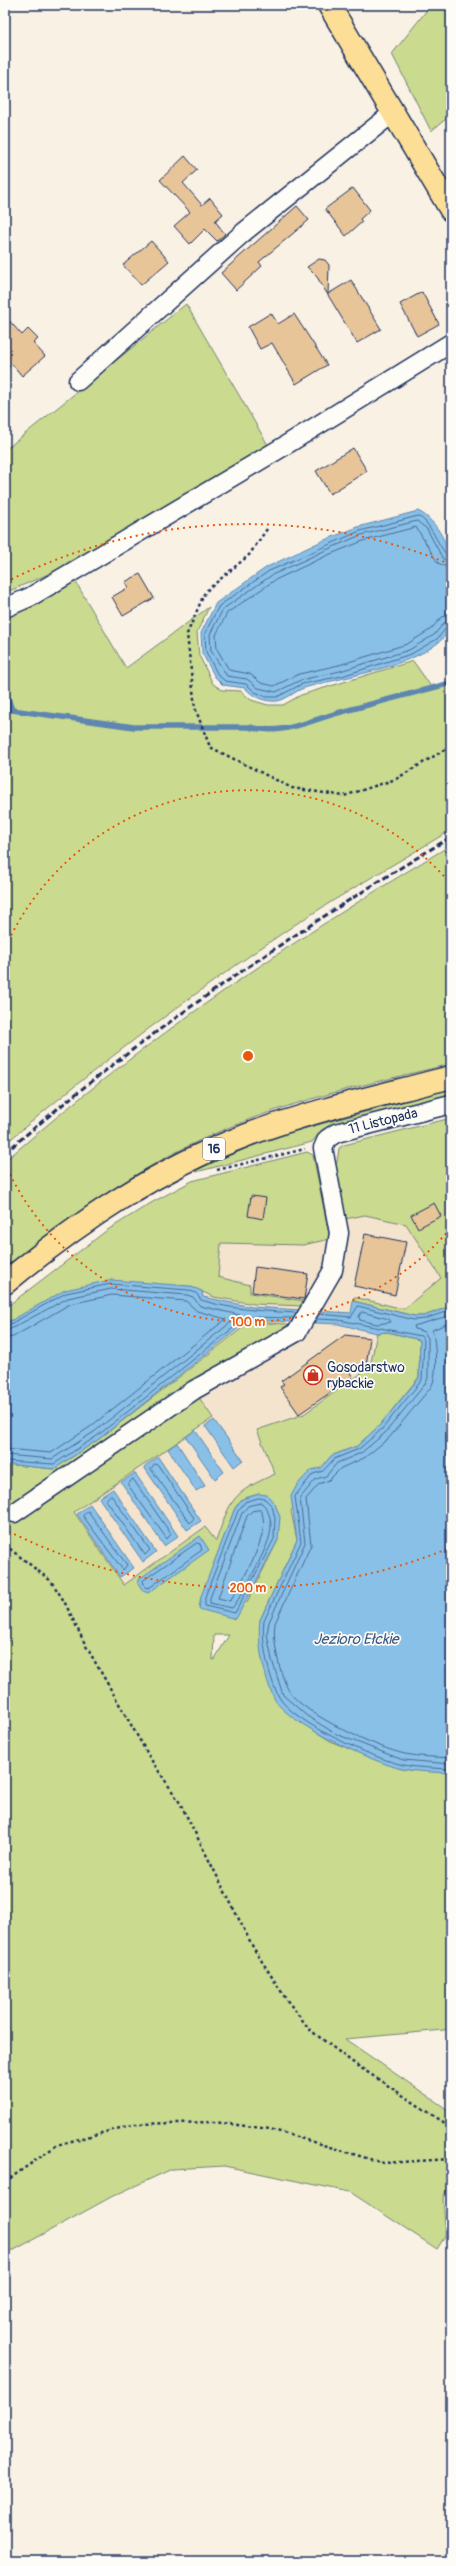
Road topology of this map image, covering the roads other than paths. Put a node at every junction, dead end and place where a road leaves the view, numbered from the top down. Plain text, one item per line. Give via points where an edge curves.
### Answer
1 (330, 5) edge
2 (394, 112) junction
3 (451, 210) edge
4 (451, 343) edge
5 (78, 381) dead end
6 (5, 608) edge
7 (451, 1077) edge
8 (451, 1104) edge
9 (5, 1283) edge
10 (14, 1513) dead end

1 - 2 main road
2 - 3 main road
2 - 5 street via 244,232
4 - 6 street via 281,448 30,597
7 - 9 main road, 16 via 294,1119 246,1135 202,1155 162,1174 103,1209
8 - 10 street, 11 Listopada via 336,1133 327,1139 323,1148 339,1233 333,1270 297,1332 194,1390

